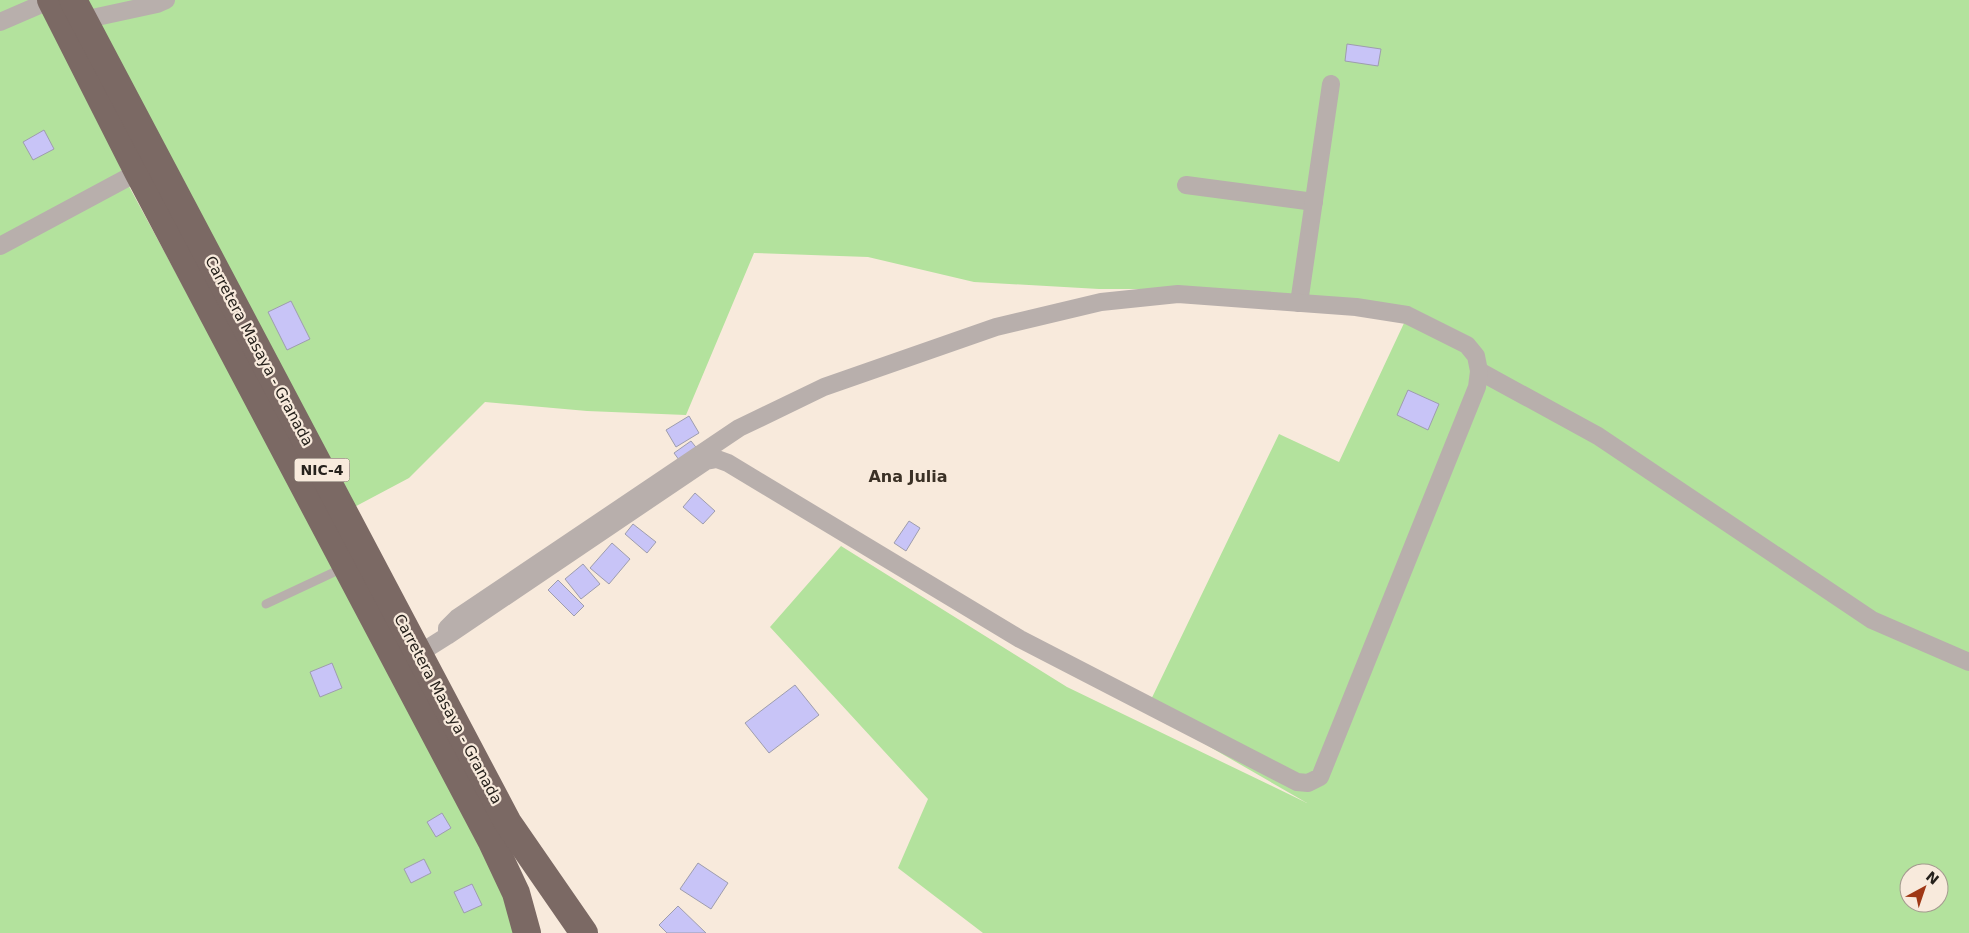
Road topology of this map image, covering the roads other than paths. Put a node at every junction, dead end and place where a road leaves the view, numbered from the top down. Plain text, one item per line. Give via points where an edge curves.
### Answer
1 (51, 0) edge
2 (166, 0) edge
3 (78, 10) edge
4 (0, 22) edge
5 (1331, 84) dead end
6 (138, 172) junction
7 (1186, 185) dead end
8 (1314, 202) junction
9 (0, 246) edge
10 (1300, 303) junction
11 (1480, 371) junction
12 (348, 566) junction
13 (266, 604) dead end
14 (447, 636) junction
15 (420, 653) junction
16 (1969, 662) edge
17 (578, 924) edge
18 (527, 933) edge
19 (531, 933) edge

1 - 4 street
1 - 6 highway, Carretera Masaya - Granada / NIC-4
2 - 3 street via 157,4
3 - 15 highway, Carretera Masaya - Granada / NIC-4
5 - 8 street
6 - 9 street
6 - 12 highway, Carretera Masaya - Granada / NIC-4
7 - 8 street
8 - 10 street
10 - 11 street via 1407,315 1467,345 1476,356
10 - 14 street via 1178,294 1101,302 996,327 824,387 739,428 457,618 447,628
11 - 14 street via 1477,387 1320,776 1308,783 1297,782 1020,639 717,459 706,461
11 - 16 street via 1598,436 1872,620
12 - 13 lane
12 - 18 highway, Carretera Masaya - Granada / NIC-4 via 492,842 516,893
14 - 15 street
15 - 17 highway, Carretera Masaya - Granada / NIC-4 via 508,823
17 - 19 highway via 556,913 546,914

